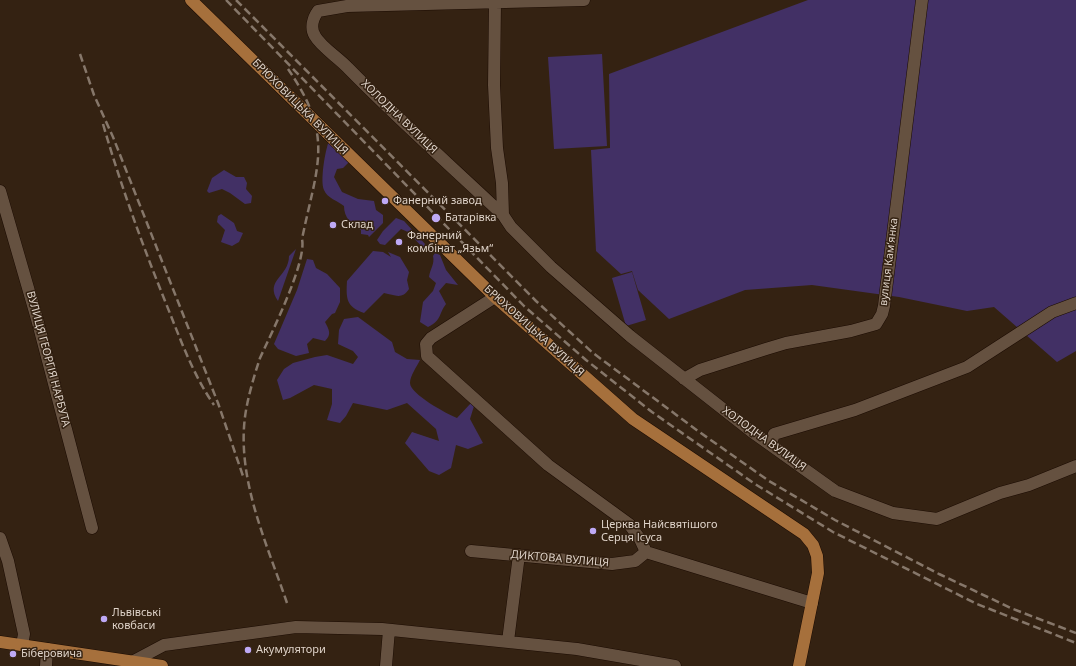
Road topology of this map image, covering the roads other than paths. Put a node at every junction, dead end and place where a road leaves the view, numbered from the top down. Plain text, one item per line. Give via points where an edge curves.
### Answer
1 (191, 0) edge
2 (584, 0) edge
3 (922, 0) edge
4 (495, 3) junction
5 (0, 191) edge
6 (503, 215) junction
7 (495, 297) junction
8 (1076, 303) edge
9 (684, 379) junction
10 (771, 443) junction
11 (1076, 466) edge
12 (92, 528) dead end
13 (0, 538) edge
14 (472, 551) dead end
15 (646, 552) junction
16 (519, 555) junction
17 (812, 603) junction
18 (389, 630) junction
19 (0, 642) edge
20 (508, 642) junction
21 (22, 645) junction
22 (47, 649) junction
23 (132, 662) junction
24 (46, 666) edge
25 (162, 666) edge
26 (386, 666) edge
27 (675, 666) edge
28 (799, 666) edge

1 - 7 main road, БРЮХОВИЦЬКА ВУЛИЦЯ
2 - 4 street
3 - 9 street, вулиця Камʼянка via 884,306 876,324 786,343 716,364
4 - 6 street via 494,85
4 - 6 street, ХОЛОДНА ВУЛИЦЯ via 347,6 318,11 314,17 313,30 318,41 337,56
5 - 12 street, ВУЛИЦЯ ГЕОРГІЯ НАРБУТА
6 - 9 street, ХОЛОДНА ВУЛИЦЯ via 511,227 551,267
7 - 15 street via 431,338 426,344 427,356 548,465 629,524
7 - 17 main road, БРЮХОВИЦЬКА ВУЛИЦЯ via 633,419 804,534 817,556 818,573
8 - 10 street via 1052,312 967,367 855,410 774,434
9 - 10 street, ХОЛОДНА ВУЛИЦЯ via 751,431
10 - 11 street, ХОЛОДНА ВУЛИЦЯ via 835,491 893,512 937,520 1000,493 1029,485
13 - 21 street via 8,561 24,634
14 - 16 street, ДИКТОВА ВУЛИЦЯ
15 - 16 street, ДИКТОВА ВУЛИЦЯ via 634,561 612,564
15 - 17 street
16 - 20 street
17 - 28 main road, БРЮХОВИЦЬКА ВУЛИЦЯ
18 - 20 street
18 - 23 street via 296,627 164,645
18 - 26 street
19 - 21 main road
20 - 27 street via 577,648
21 - 22 main road
22 - 23 main road
22 - 24 street
23 - 25 main road

